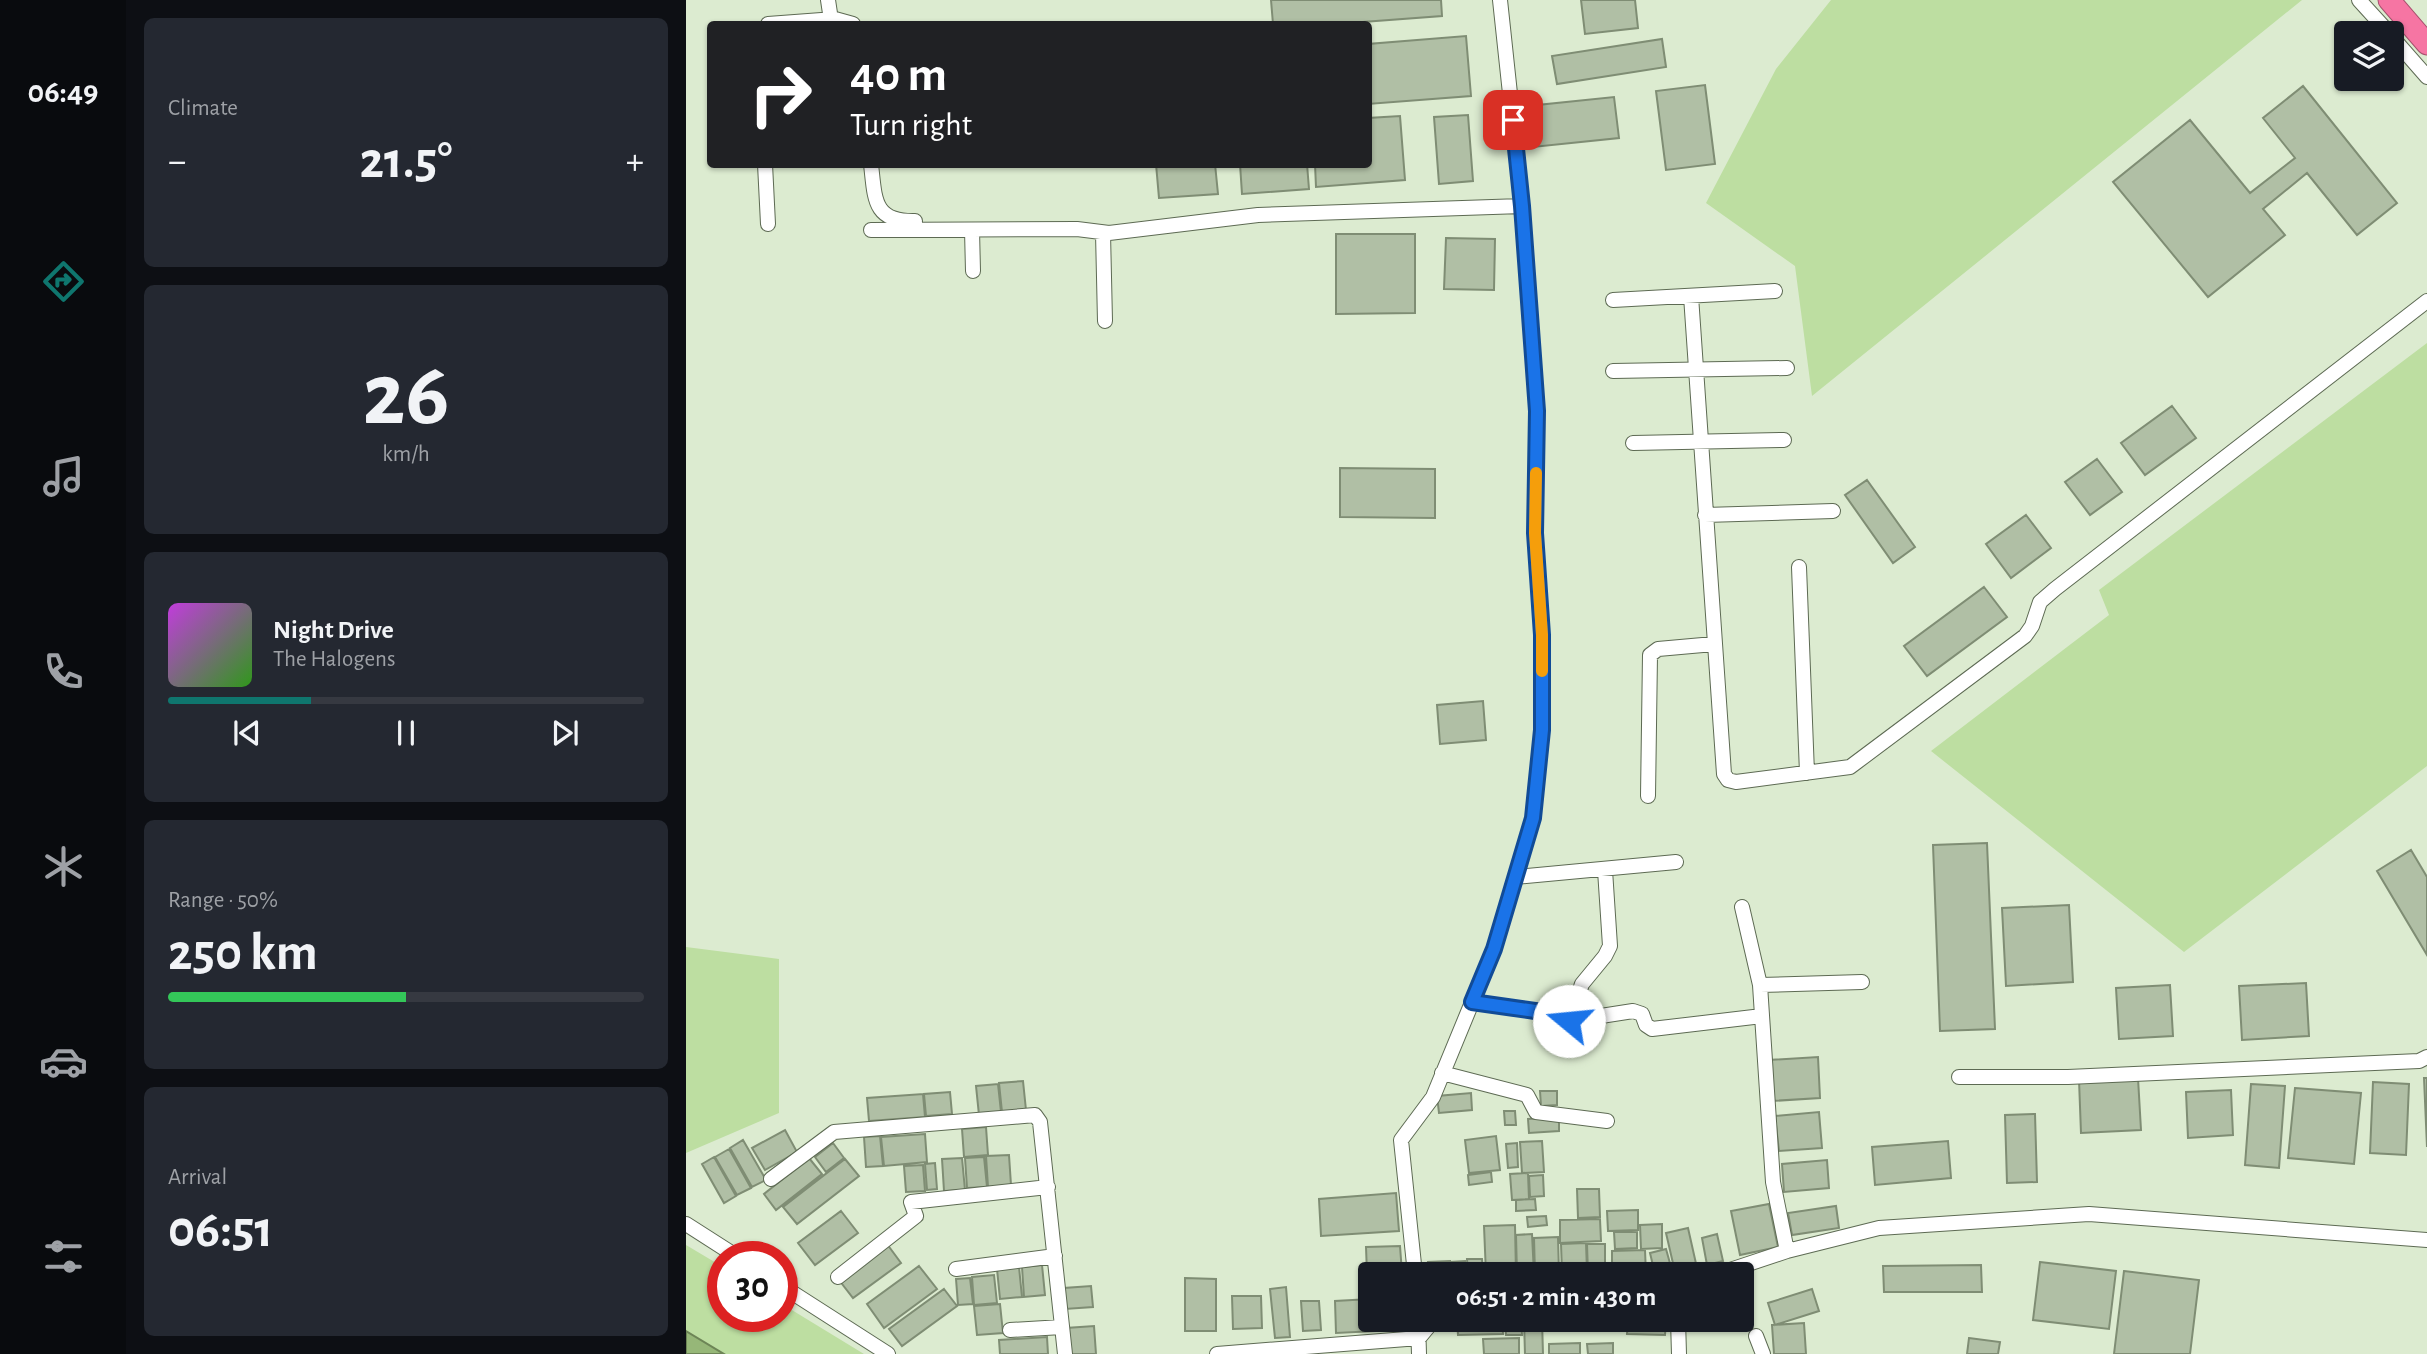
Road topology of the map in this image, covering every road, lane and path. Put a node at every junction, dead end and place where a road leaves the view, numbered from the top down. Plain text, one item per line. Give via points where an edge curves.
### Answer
1 (828, 0) edge
2 (1500, 0) edge
3 (2359, 0) edge
4 (2389, 0) edge
5 (831, 20) junction
6 (815, 21) edge
7 (841, 21) edge
8 (2378, 21) edge
9 (2427, 44) edge
10 (2404, 51) edge
11 (2427, 77) edge
12 (765, 168) edge
13 (871, 168) edge
14 (1522, 206) junction
15 (768, 224) dead end
16 (871, 230) dead end
17 (972, 230) junction
18 (1100, 232) junction
19 (973, 271) dead end
20 (1775, 291) dead end
21 (1691, 296) junction
22 (1613, 300) dead end
23 (2427, 301) edge
24 (1105, 321) dead end
25 (1787, 368) dead end
26 (1696, 369) junction
27 (1613, 371) dead end
28 (1784, 440) dead end
29 (1700, 442) junction
30 (1633, 443) dead end
31 (1833, 511) dead end
32 (1705, 515) junction
33 (1799, 567) dead end
34 (1714, 644) junction
35 (1807, 772) junction
36 (1648, 796) dead end
37 (1676, 862) dead end
38 (1605, 870) junction
39 (1515, 877) junction
40 (1742, 907) dead end
41 (1862, 982) dead end
42 (1760, 985) junction
43 (1472, 1002) junction
44 (1762, 1016) junction
45 (1569, 1021) junction
46 (2427, 1058) edge
47 (1442, 1073) junction
48 (1958, 1077) dead end
49 (1608, 1121) dead end
50 (771, 1179) dead end
51 (1048, 1187) junction
52 (686, 1224) edge
53 (2427, 1240) edge
54 (713, 1241) edge
55 (1787, 1251) junction
56 (1055, 1256) junction
57 (1414, 1262) edge
58 (1754, 1262) edge
59 (956, 1269) dead end
60 (838, 1277) dead end
61 (798, 1296) edge
62 (1062, 1327) junction
63 (1010, 1331) dead end
64 (1419, 1332) edge
65 (1424, 1332) edge
66 (1678, 1332) edge
67 (1756, 1336) dead end
68 (1419, 1338) junction
69 (888, 1354) edge
70 (1065, 1354) edge
71 (1217, 1354) edge
72 (1419, 1354) edge
73 (1679, 1354) edge
74 (1763, 1354) edge

1 - 5 street
2 - 14 street
3 - 8 street
4 - 9 highway
5 - 6 street
5 - 7 street
10 - 11 street
12 - 15 street
13 - 18 street via 875,199 882,212 902,222 1085,220
14 - 18 street via 1258,215
14 - 39 street via 1537,411 1535,533 1542,730 1533,818
16 - 17 street
17 - 18 street
17 - 19 street
18 - 24 street
20 - 21 street
21 - 22 street
21 - 26 street
23 - 35 street via 2055,589 2040,602 2025,636 1850,767
25 - 26 street
26 - 27 street
26 - 29 street
28 - 29 street
29 - 30 street
29 - 32 street
31 - 32 street
32 - 34 street
33 - 35 street
34 - 35 street via 1728,780
34 - 36 street via 1658,649 1650,655
37 - 38 street
38 - 39 street
38 - 45 street via 1610,946 1581,984
39 - 43 street via 1494,949
40 - 42 street
41 - 42 street
42 - 44 street
43 - 45 street via 1549,1013
43 - 47 street
44 - 45 street via 1652,1029 1642,1014 1633,1011
44 - 55 street via 1773,1182
46 - 48 street via 2082,1076
47 - 49 street via 1527,1095 1536,1112
47 - 57 street via 1433,1097 1401,1139
50 - 51 street via 834,1132 1035,1115 1040,1122
51 - 56 street
51 - 60 street via 911,1202 916,1216
52 - 54 street
53 - 55 street via 2089,1214 1880,1228
55 - 58 street
56 - 59 street
56 - 62 street
61 - 69 street
62 - 63 street
62 - 70 street
64 - 68 street
65 - 68 street
66 - 73 street
67 - 74 street
68 - 71 street
68 - 72 street

